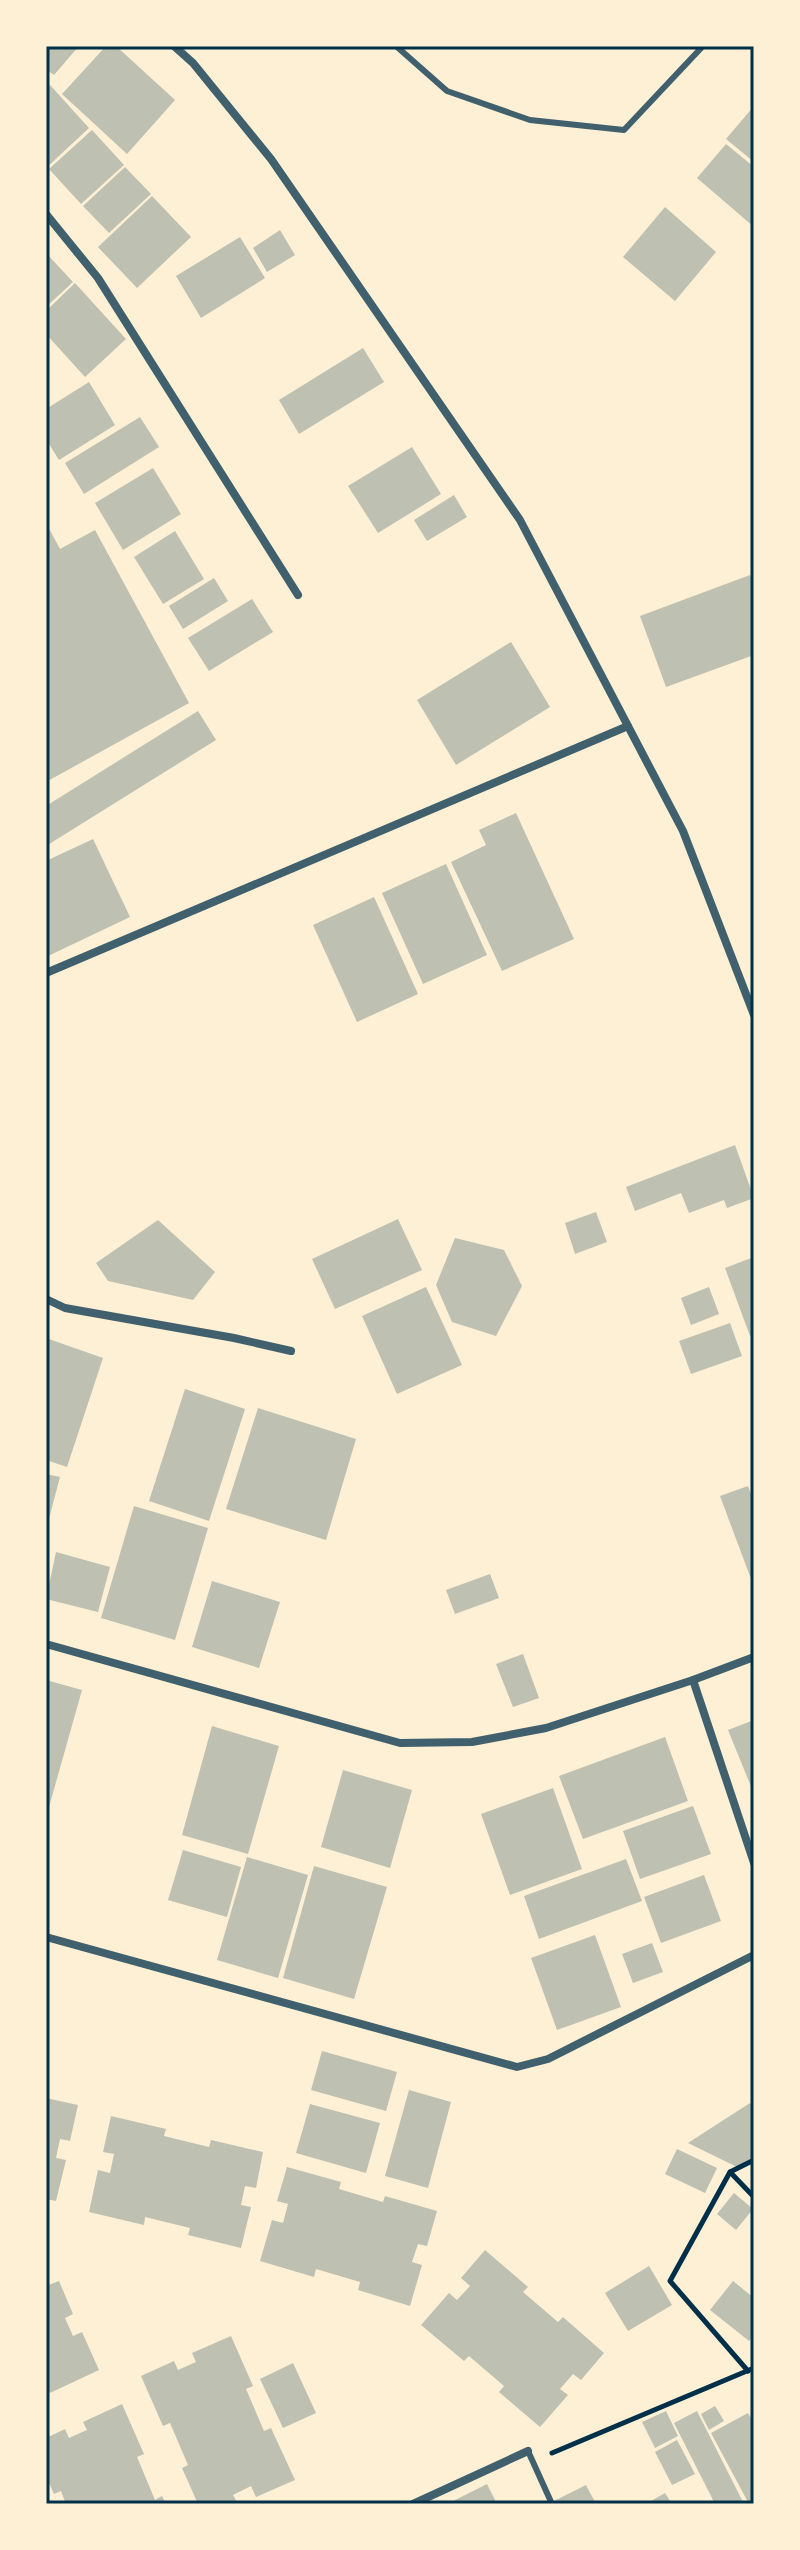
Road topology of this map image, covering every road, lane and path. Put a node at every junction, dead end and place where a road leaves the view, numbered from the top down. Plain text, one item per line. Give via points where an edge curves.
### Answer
1 (174, 46) edge
2 (396, 46) edge
3 (703, 46) edge
4 (46, 214) edge
5 (298, 595) dead end
6 (628, 726) junction
7 (46, 973) edge
8 (754, 1015) edge
9 (46, 1299) edge
10 (291, 1351) dead end
11 (46, 1644) edge
12 (754, 1657) edge
13 (693, 1680) junction
14 (754, 1863) edge
15 (46, 1937) edge
16 (754, 1955) edge
17 (754, 2160) edge
18 (730, 2172) junction
19 (754, 2197) edge
20 (751, 2370) edge
21 (528, 2451) joint
22 (533, 2462) junction
23 (413, 2504) edge
24 (552, 2504) edge

1 - 6 street via 271,159 520,520
2 - 3 lane via 447,91 530,120 624,130
4 - 5 street via 98,278
6 - 7 street
6 - 8 street via 683,831
9 - 10 street via 65,1308
11 - 13 street via 400,1743 472,1742 546,1728
12 - 13 street
13 - 14 street
15 - 16 street via 517,2067 548,2059
17 - 18 path
18 - 19 path
18 - 20 path via 670,2281
20 - 22 path
21 - 22 lane
21 - 23 street
22 - 24 lane

